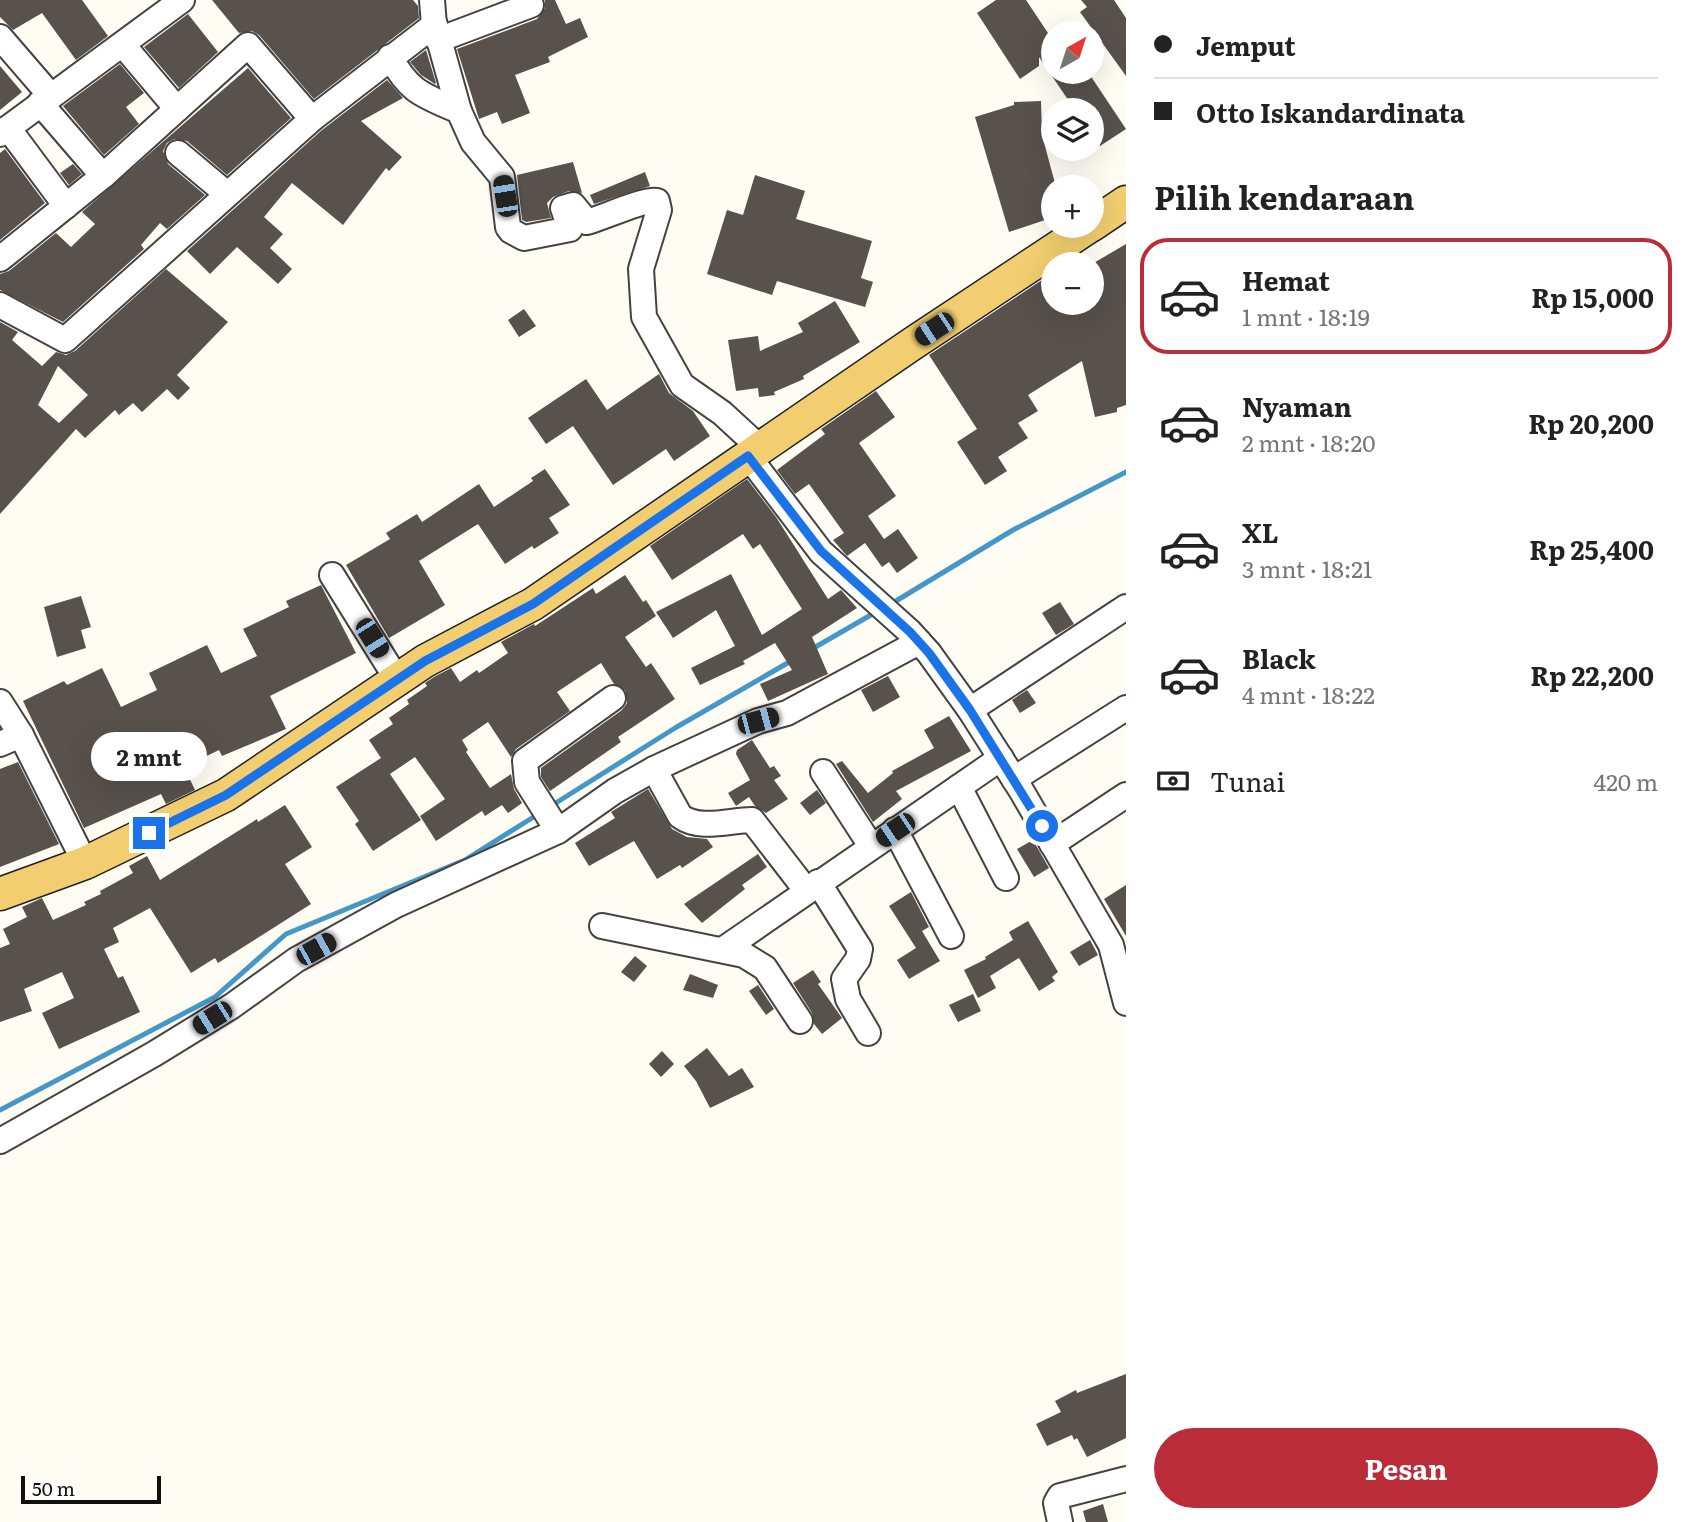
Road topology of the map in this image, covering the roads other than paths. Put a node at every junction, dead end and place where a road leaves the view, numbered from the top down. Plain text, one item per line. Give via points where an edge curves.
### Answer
1 (182, 0) edge
2 (432, 0) edge
3 (531, 5) dead end
4 (436, 33) junction
5 (0, 37) edge
6 (123, 45) junction
7 (390, 57) junction
8 (45, 99) junction
9 (177, 109) junction
10 (459, 111) junction
11 (312, 119) junction
12 (4, 131) edge
13 (178, 153) dead end
14 (103, 176) junction
15 (227, 194) junction
16 (1126, 202) edge
17 (66, 206) junction
18 (1104, 216) edge
19 (1072, 238) edge
20 (0, 259) edge
21 (0, 305) edge
22 (754, 452) junction
23 (332, 575) dead end
24 (1126, 607) edge
25 (915, 637) junction
26 (398, 681) junction
27 (613, 698) dead end
28 (0, 702) edge
29 (1126, 708) edge
30 (970, 710) junction
31 (10, 740) edge
32 (1007, 768) junction
33 (654, 769) junction
34 (823, 772) dead end
35 (958, 787) junction
36 (1126, 795) edge
37 (553, 824) junction
38 (895, 830) junction
39 (1052, 844) junction
40 (871, 846) junction
41 (85, 863) junction
42 (1006, 878) dead end
43 (812, 886) junction
44 (0, 894) edge
45 (602, 926) dead end
46 (951, 936) dead end
47 (724, 949) junction
48 (1126, 1003) edge
49 (800, 1021) dead end
50 (868, 1033) dead end
51 (0, 1141) edge
52 (1126, 1479) edge
53 (1060, 1522) edge

1 - 6 street
2 - 4 street
3 - 4 street
4 - 7 street
4 - 10 street
5 - 8 street
6 - 8 street
6 - 9 street
7 - 10 street via 401,78 417,93
7 - 11 street
8 - 12 street
8 - 14 street
9 - 11 street via 248,45
9 - 14 street
10 - 22 street via 473,142 502,177 508,227 524,238 570,229 563,208 573,205 587,222 634,204 657,201 659,210 642,269 644,317 682,385 722,412
11 - 15 street
12 - 17 street
13 - 15 street
14 - 17 street
15 - 21 street via 65,340
16 - 18 main road
17 - 20 street
19 - 22 main road
22 - 25 street via 821,551
22 - 26 main road via 533,604 425,661
23 - 26 street
24 - 30 street
25 - 30 street
25 - 33 street via 787,713 758,721
26 - 41 main road via 226,795
27 - 37 street via 525,761 527,782
28 - 31 street
29 - 32 street
30 - 32 street
31 - 41 street
32 - 35 street
32 - 39 street
33 - 37 street
33 - 43 street via 686,821 699,825 752,820
34 - 40 street
35 - 38 street
35 - 42 street
36 - 39 street
37 - 51 street via 296,960 154,1054
38 - 40 street
38 - 46 street
39 - 48 street via 1111,946
40 - 43 street
41 - 44 main road
43 - 47 street
43 - 50 street via 860,949 844,979 848,999
45 - 47 street
47 - 49 street via 765,968
52 - 53 street via 1060,1496 1056,1503

